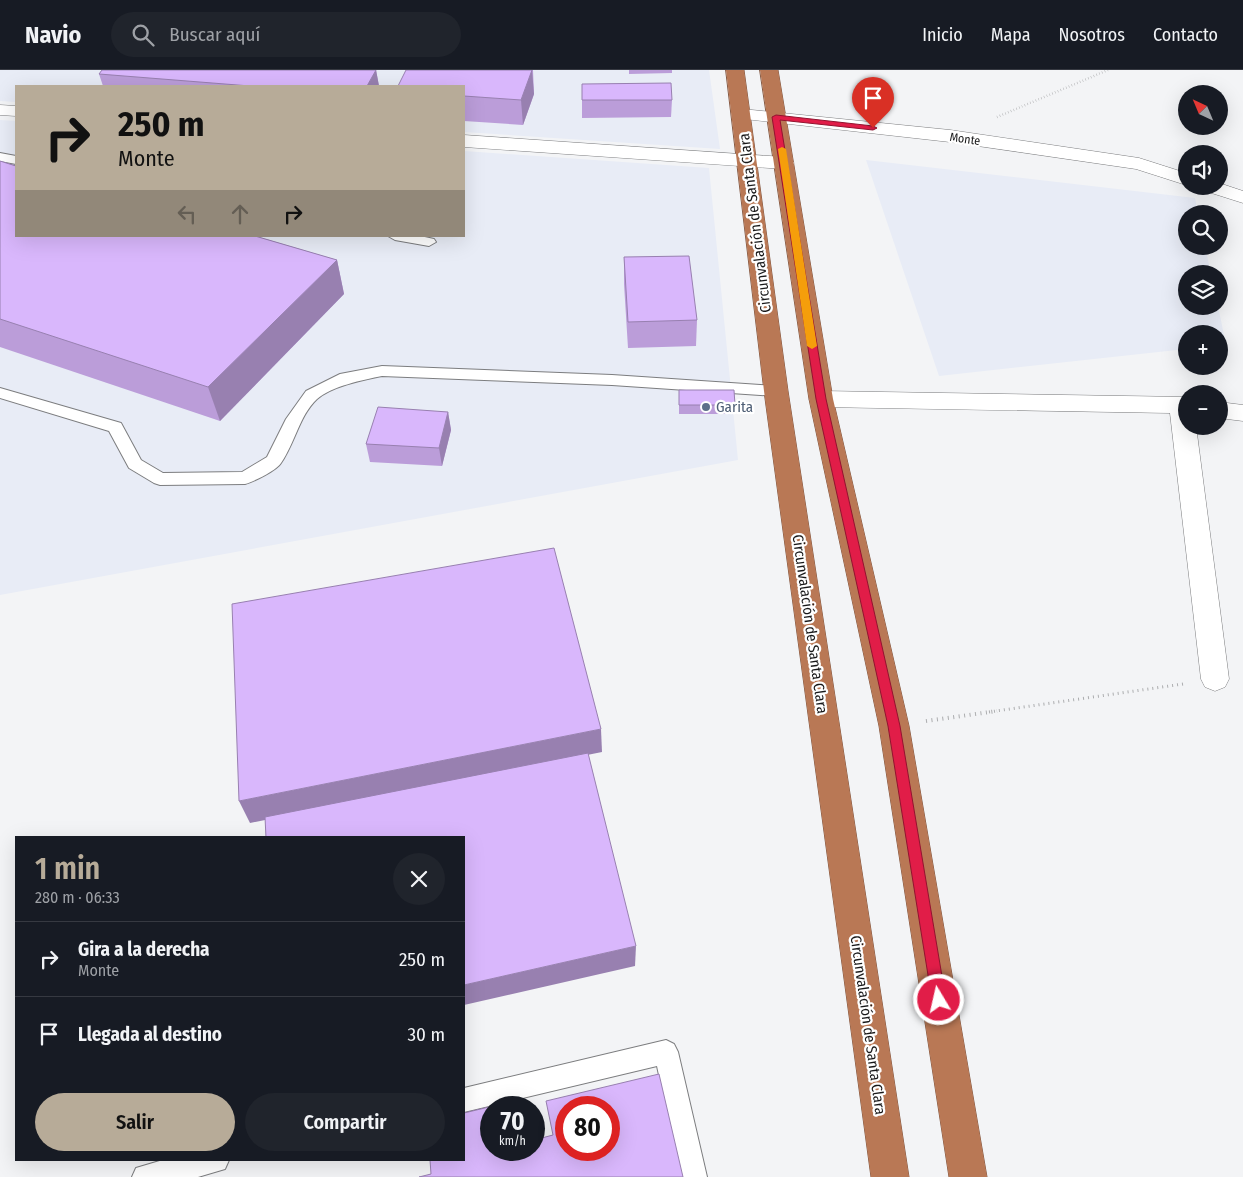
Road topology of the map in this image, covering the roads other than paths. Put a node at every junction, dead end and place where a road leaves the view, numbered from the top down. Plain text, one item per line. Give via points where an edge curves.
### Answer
1 (736, 70) edge
2 (769, 70) edge
3 (0, 110) edge
4 (15, 111) edge
5 (742, 114) junction
6 (776, 117) junction
7 (465, 142) edge
8 (0, 157) edge
9 (15, 160) edge
10 (748, 161) junction
11 (784, 163) junction
12 (1178, 176) edge
13 (1228, 192) edge
14 (1243, 197) edge
15 (400, 237) edge
16 (428, 242) dead end
17 (776, 392) junction
18 (0, 394) edge
19 (821, 399) junction
20 (1178, 405) edge
21 (1228, 411) edge
22 (1243, 413) edge
23 (1187, 435) edge
24 (1215, 679) road end
25 (465, 1100) edge
26 (212, 1161) edge
27 (145, 1177) edge
28 (694, 1177) edge
29 (890, 1177) edge
30 (968, 1177) edge

1 - 5 highway, Circunvalación de Santa Clara
2 - 6 highway
3 - 4 street
5 - 6 street, Monte
5 - 10 highway, Circunvalación de Santa Clara
6 - 11 highway
6 - 12 street, Monte via 950,136 1139,164
7 - 10 street
8 - 9 lane
10 - 11 street
10 - 17 highway, Circunvalación de Santa Clara
11 - 19 highway
13 - 14 street
15 - 16 lane
17 - 18 lane via 612,380 382,371 346,378 312,395 294,419 274,461 245,478 160,479 134,464 115,427
17 - 29 highway, Circunvalación de Santa Clara
19 - 20 street
19 - 30 highway via 894,726
21 - 22 street
23 - 24 street
25 - 28 lane via 666,1052
26 - 27 lane

